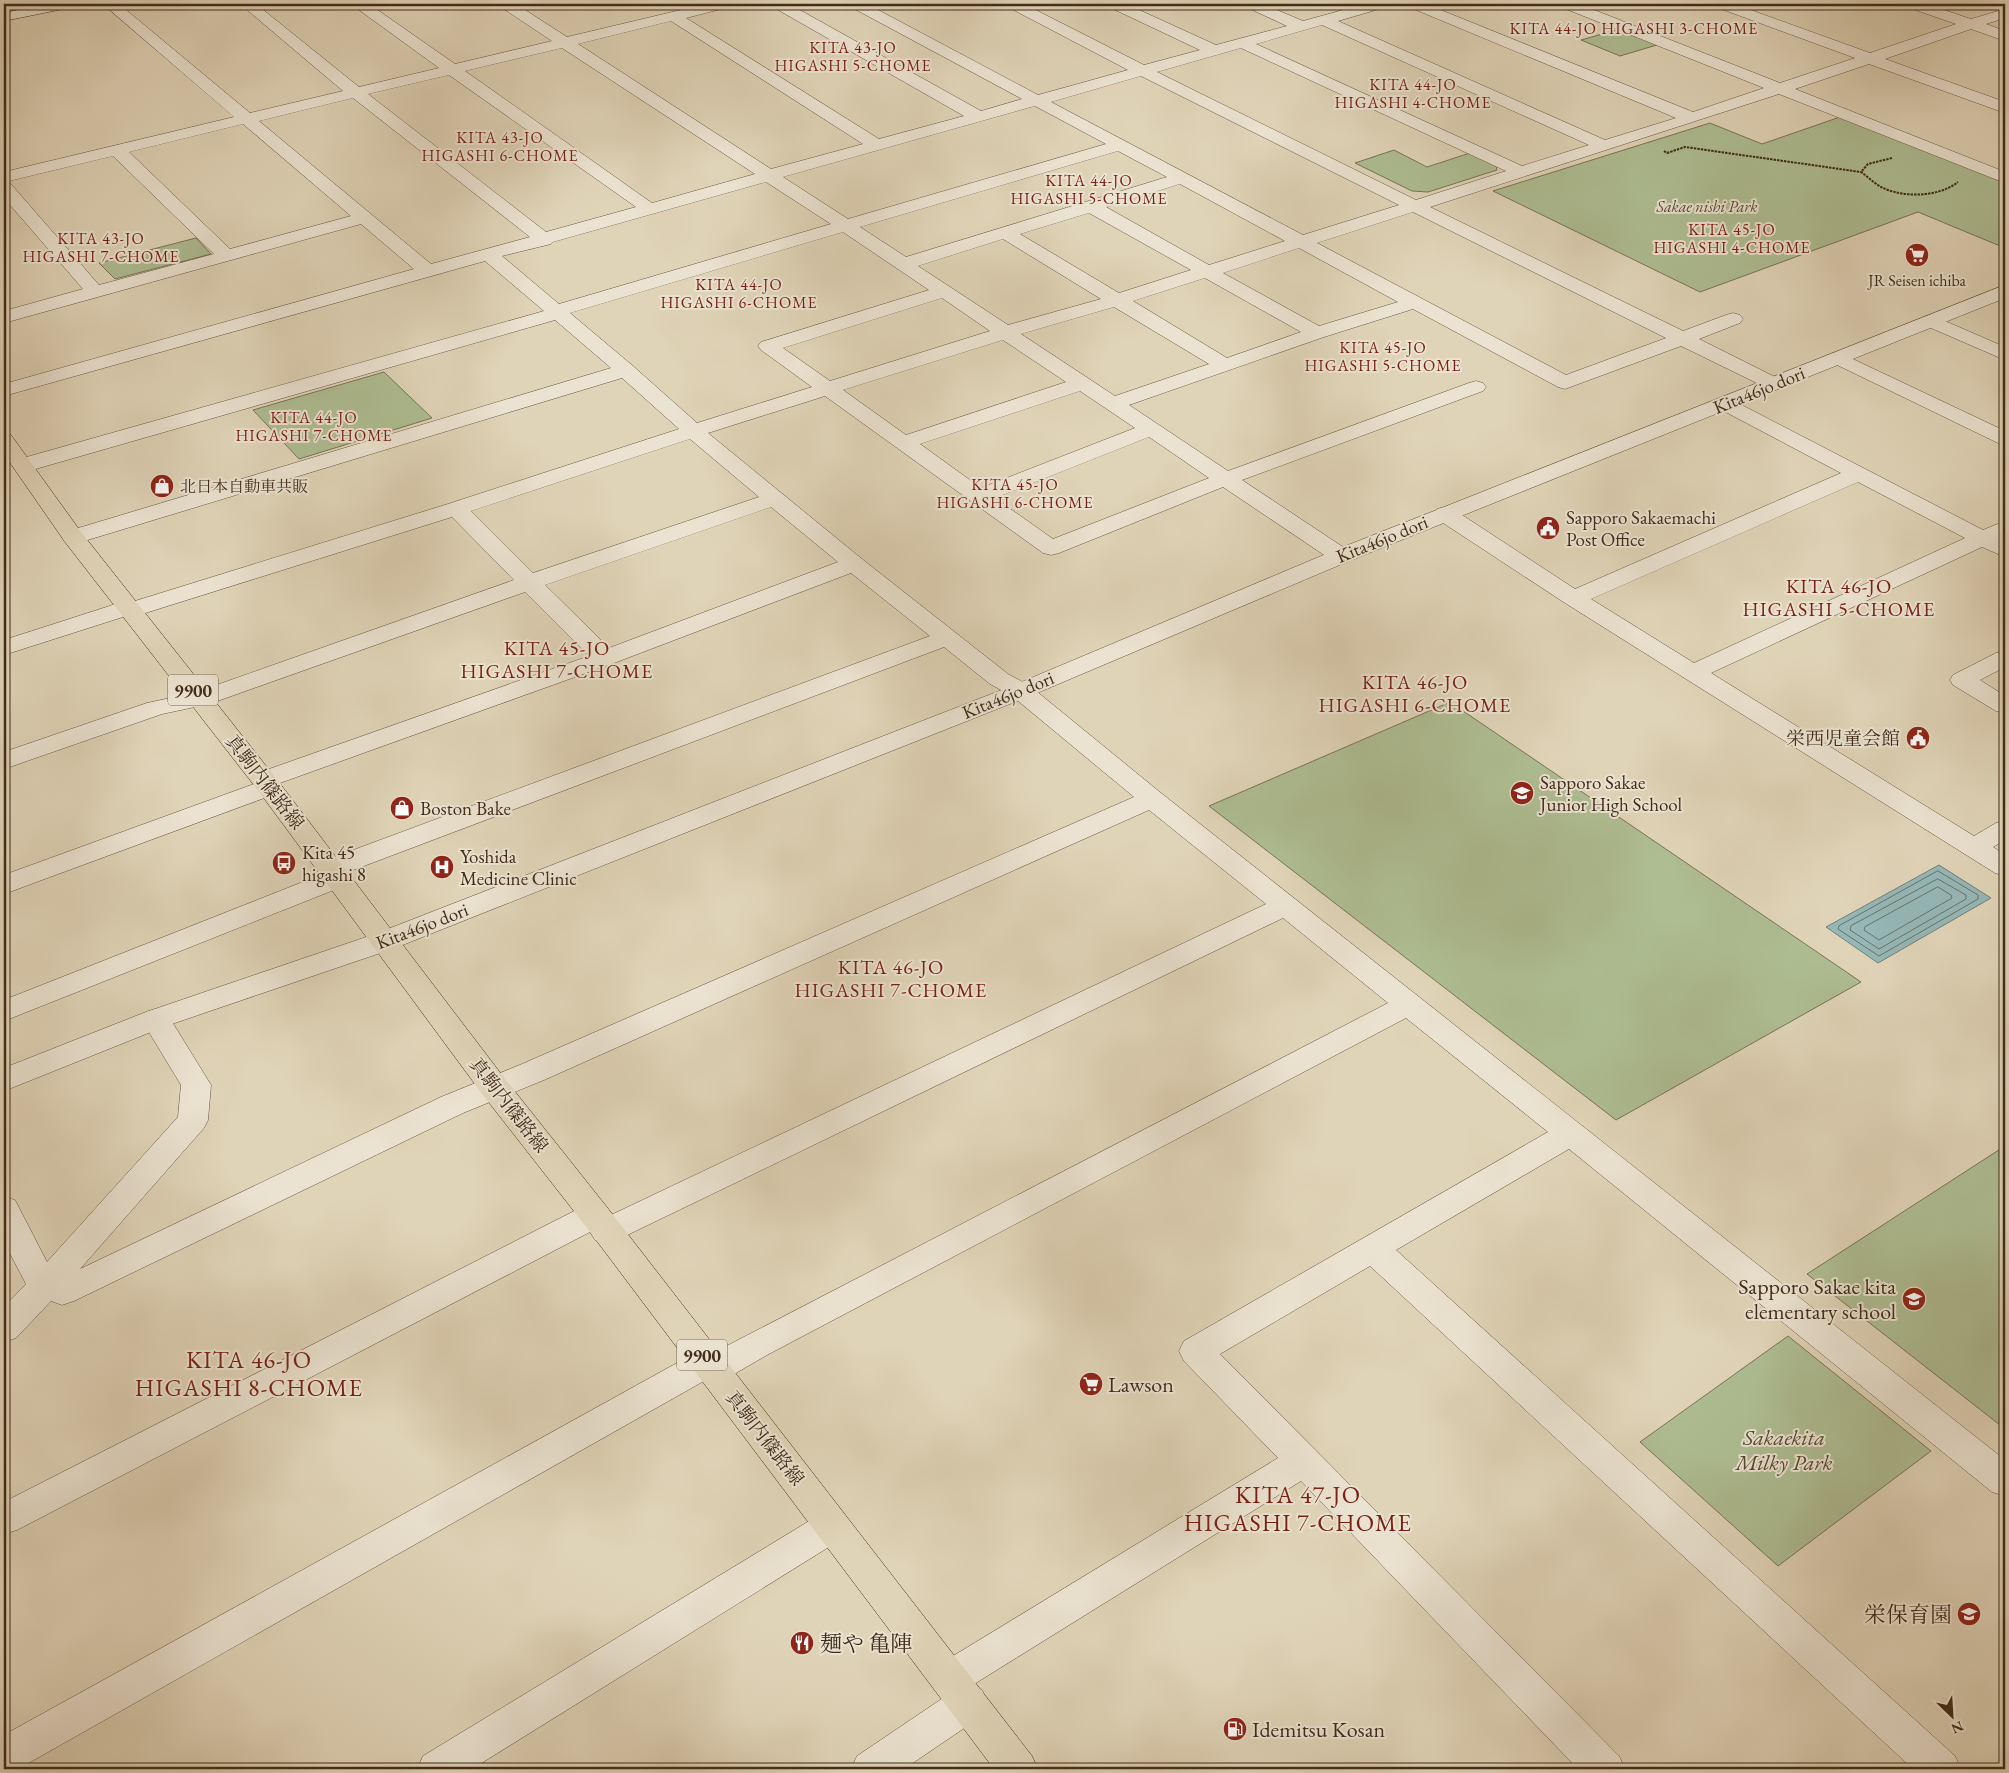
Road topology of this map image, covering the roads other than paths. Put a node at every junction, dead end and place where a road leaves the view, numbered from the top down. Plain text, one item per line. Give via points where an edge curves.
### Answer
1 (68, 4) edge
2 (110, 4) edge
3 (247, 4) edge
4 (360, 4) edge
5 (506, 4) edge
6 (724, 4) edge
7 (778, 4) edge
8 (856, 4) edge
9 (1013, 4) edge
10 (1114, 4) edge
11 (1251, 4) edge
12 (1381, 4) edge
13 (1414, 4) edge
14 (1566, 4) edge
15 (1721, 4) edge
16 (1912, 4) edge
17 (702, 6) edge
18 (2005, 13) edge
19 (673, 16) junction
20 (4, 17) edge
21 (1323, 20) junction
22 (1972, 24) junction
23 (1301, 26) junction
24 (2005, 36) edge
25 (565, 42) junction
26 (1242, 42) junction
27 (1213, 50) junction
28 (1870, 59) junction
29 (452, 69) junction
30 (1140, 70) junction
31 (1781, 89) junction
32 (355, 92) junction
33 (1037, 100) junction
34 (2005, 108) edge
35 (978, 117) junction
36 (1692, 118) junction
37 (246, 119) junction
38 (1121, 145) junction
39 (878, 146) junction
40 (1605, 146) junction
41 (116, 149) junction
42 (1521, 172) junction
43 (766, 175) junction
44 (4, 177) edge
45 (1182, 178) junction
46 (2005, 178) edge
47 (4, 187) edge
48 (1090, 206) junction
49 (1412, 206) junction
50 (648, 208) junction
51 (364, 218) junction
52 (845, 225) junction
53 (1006, 233) junction
54 (545, 240) junction
55 (1301, 242) junction
56 (489, 255) junction
57 (226, 256) junction
58 (904, 264) junction
59 (429, 272) junction
60 (1208, 272) junction
61 (945, 291) junction
62 (2005, 291) edge
63 (95, 292) junction
64 (1117, 300) junction
65 (1414, 303) junction
66 (556, 312) junction
67 (4, 317) edge
68 (1732, 319) dead end
69 (1931, 321) junction
70 (1005, 333) junction
71 (1317, 333) junction
72 (1682, 339) junction
73 (2005, 354) edge
74 (1838, 358) junction
75 (1226, 366) junction
76 (626, 370) junction
77 (1081, 384) junction
78 (1774, 384) junction
79 (1476, 387) dead end
80 (826, 389) junction
81 (4, 390) edge
82 (1113, 404) junction
83 (1725, 404) junction
84 (693, 430) junction
85 (1151, 430) junction
86 (4, 439) edge
87 (2005, 439) edge
88 (903, 443) junction
89 (24, 466) junction
90 (1858, 474) junction
91 (1225, 479) junction
92 (978, 497) junction
93 (776, 498) junction
94 (456, 509) junction
95 (1446, 514) junction
96 (2005, 528) edge
97 (73, 537) junction
98 (1984, 538) junction
99 (2005, 550) edge
100 (1341, 556) junction
101 (854, 564) junction
102 (529, 583) junction
103 (1573, 598) junction
104 (130, 609) junction
105 (948, 637) junction
106 (4, 648) edge
107 (605, 658) junction
108 (2005, 658) edge
109 (1693, 672) junction
110 (1021, 691) junction
111 (200, 699) junction
112 (2005, 706) edge
113 (4, 761) edge
114 (267, 784) junction
115 (1152, 799) junction
116 (2005, 829) edge
117 (1974, 847) junction
118 (2005, 867) edge
119 (335, 873) junction
120 (4, 885) edge
121 (1286, 906) junction
122 (385, 941) junction
123 (1409, 1004) junction
124 (4, 1011) edge
125 (156, 1019) junction
126 (4, 1080) edge
127 (494, 1087) junction
128 (1570, 1134) junction
129 (4, 1209) edge
130 (601, 1223) junction
131 (1373, 1248) junction
132 (46, 1285) junction
133 (4, 1329) edge
134 (710, 1366) junction
135 (1304, 1461) junction
136 (2005, 1481) edge
137 (4, 1519) edge
138 (832, 1526) junction
139 (958, 1691) junction
140 (4, 1756) edge
141 (437, 1769) edge
142 (871, 1769) edge
143 (1018, 1769) edge
144 (1605, 1769) edge
145 (1941, 1769) edge

1 - 20 street
2 - 37 street
3 - 32 street
4 - 29 street
5 - 25 street
6 - 17 street
7 - 35 street
8 - 33 street
9 - 30 street
10 - 27 street
11 - 23 street
12 - 21 street
13 - 36 street
14 - 31 street
15 - 28 street
16 - 22 street
17 - 19 street
18 - 22 street
19 - 25 street
19 - 39 street
21 - 23 street
21 - 40 street
22 - 24 street
22 - 28 street
23 - 26 street
25 - 29 street
25 - 43 street
26 - 27 street
26 - 42 street
27 - 30 street
28 - 31 street
28 - 34 street
29 - 32 street
29 - 50 street
30 - 33 street
30 - 49 street
31 - 36 street
31 - 46 street
32 - 37 street
32 - 54 street
33 - 35 street
33 - 38 street
35 - 39 street
36 - 40 street
37 - 41 street
37 - 51 street
38 - 45 street
38 - 52 street
39 - 43 street
40 - 42 street
41 - 44 street
41 - 57 street
42 - 49 street
43 - 50 street
43 - 52 street
45 - 48 street
45 - 55 street
47 - 63 street
48 - 53 street
48 - 60 street
49 - 55 street
49 - 72 street
50 - 54 street
51 - 57 street
51 - 59 street
52 - 58 street
52 - 66 street
53 - 58 street
53 - 64 street
54 - 56 street
55 - 60 street
55 - 65 street
56 - 59 street
56 - 66 street
57 - 63 street
58 - 61 street
59 - 81 street
60 - 64 street
60 - 71 street
61 - 70 street
61 - 80 street via 768,346
62 - 69 street, Kita46jo dori
63 - 67 street
64 - 70 street
64 - 75 street
65 - 71 street
65 - 72 street via 1565,383
66 - 76 street
66 - 89 street
68 - 72 street
69 - 73 street
69 - 74 street, Kita46jo dori
70 - 77 street
70 - 80 street
71 - 75 street
72 - 78 street
74 - 78 street, Kita46jo dori
74 - 87 street
75 - 82 street
76 - 84 street
76 - 97 street
77 - 82 street
77 - 88 street
78 - 83 street, Kita46jo dori
79 - 91 street
80 - 84 street
80 - 88 street
82 - 85 street
83 - 90 street
83 - 95 street, Kita46jo dori
84 - 93 street
84 - 94 street
85 - 91 street
85 - 92 street
86 - 89 main road, 真駒内篠路線 / 9900
88 - 92 street
89 - 97 main road, 真駒内篠路線 / 9900
90 - 98 street
90 - 103 street
91 - 92 street via 1051,548
91 - 100 street
93 - 101 street
93 - 102 street
94 - 102 street
94 - 104 street
95 - 100 street, Kita46jo dori
95 - 103 street
96 - 98 street
97 - 104 main road, 真駒内篠路線 / 9900
98 - 99 street
98 - 109 street
100 - 110 street, Kita46jo dori
101 - 105 street
101 - 107 street
102 - 107 street
102 - 111 street
103 - 109 street
104 - 106 street
104 - 111 main road, 真駒内篠路線 / 9900
105 - 110 street via 999,679
105 - 119 street
107 - 114 street
108 - 112 street via 1962,680
109 - 117 street
110 - 115 street
110 - 122 street, Kita46jo dori
111 - 113 street via 156,708
111 - 114 main road, 真駒内篠路線 / 9900
114 - 119 main road, 真駒内篠路線 / 9900
114 - 120 street
115 - 121 street
115 - 127 street
116 - 117 street
117 - 118 street
119 - 122 main road, 真駒内篠路線 / 9900
119 - 124 street
121 - 123 street
121 - 130 street
122 - 125 street, Kita46jo dori
122 - 127 main road, 真駒内篠路線 / 9900
123 - 128 street
123 - 134 street
125 - 126 street, Kita46jo dori
125 - 132 street via 196,1084 193,1120
127 - 130 main road, 真駒内篠路線 / 9900
127 - 132 street via 62,1292
128 - 131 street
128 - 136 street
129 - 132 street via 34,1270
130 - 134 main road, 真駒内篠路線 / 9900
130 - 137 street
131 - 135 street via 1196,1350
131 - 145 street
132 - 133 street
134 - 138 main road, 真駒内篠路線 / 9900
134 - 140 street
135 - 139 street
135 - 144 street
138 - 139 main road, 真駒内篠路線 / 9900
138 - 141 street
139 - 142 street
139 - 143 main road, 真駒内篠路線 / 9900

